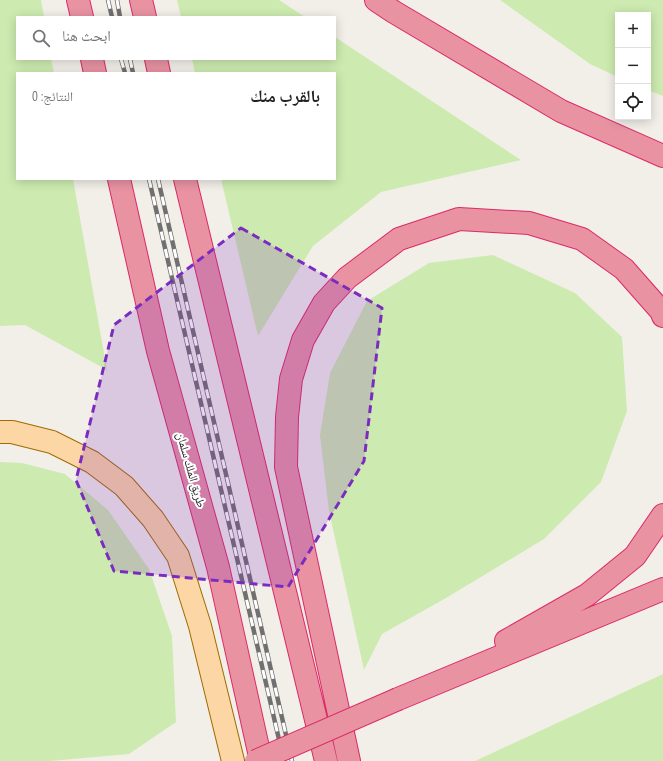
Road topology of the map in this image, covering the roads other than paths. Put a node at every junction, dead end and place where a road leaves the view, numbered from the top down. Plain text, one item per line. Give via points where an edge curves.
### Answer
1 (78, 0) edge
2 (141, 0) edge
3 (376, 0) edge
4 (82, 16) edge
5 (145, 16) edge
6 (92, 60) edge
7 (156, 60) edge
8 (95, 72) edge
9 (159, 72) edge
10 (663, 156) edge
11 (119, 180) edge
12 (185, 180) edge
13 (663, 316) edge
14 (0, 432) edge
15 (663, 515) edge
16 (663, 589) edge
17 (439, 681) junction
18 (233, 761) edge
19 (256, 761) edge
20 (261, 761) edge
21 (326, 761) edge
22 (349, 761) edge

1 - 4 highway
2 - 5 highway
3 - 10 highway via 561,111
6 - 8 highway
7 - 9 highway
11 - 20 highway, طريق الملك سلمان via 158,351 218,567
12 - 21 highway
13 - 22 highway via 624,269 582,239 529,223 459,219 399,239 347,278 324,303 303,340 291,379 286,417 286,467
14 - 18 main road via 12,432 52,442 92,462 124,486 153,519 178,556 200,626
15 - 17 highway via 635,556 587,595
16 - 17 highway
17 - 19 highway, bridge

